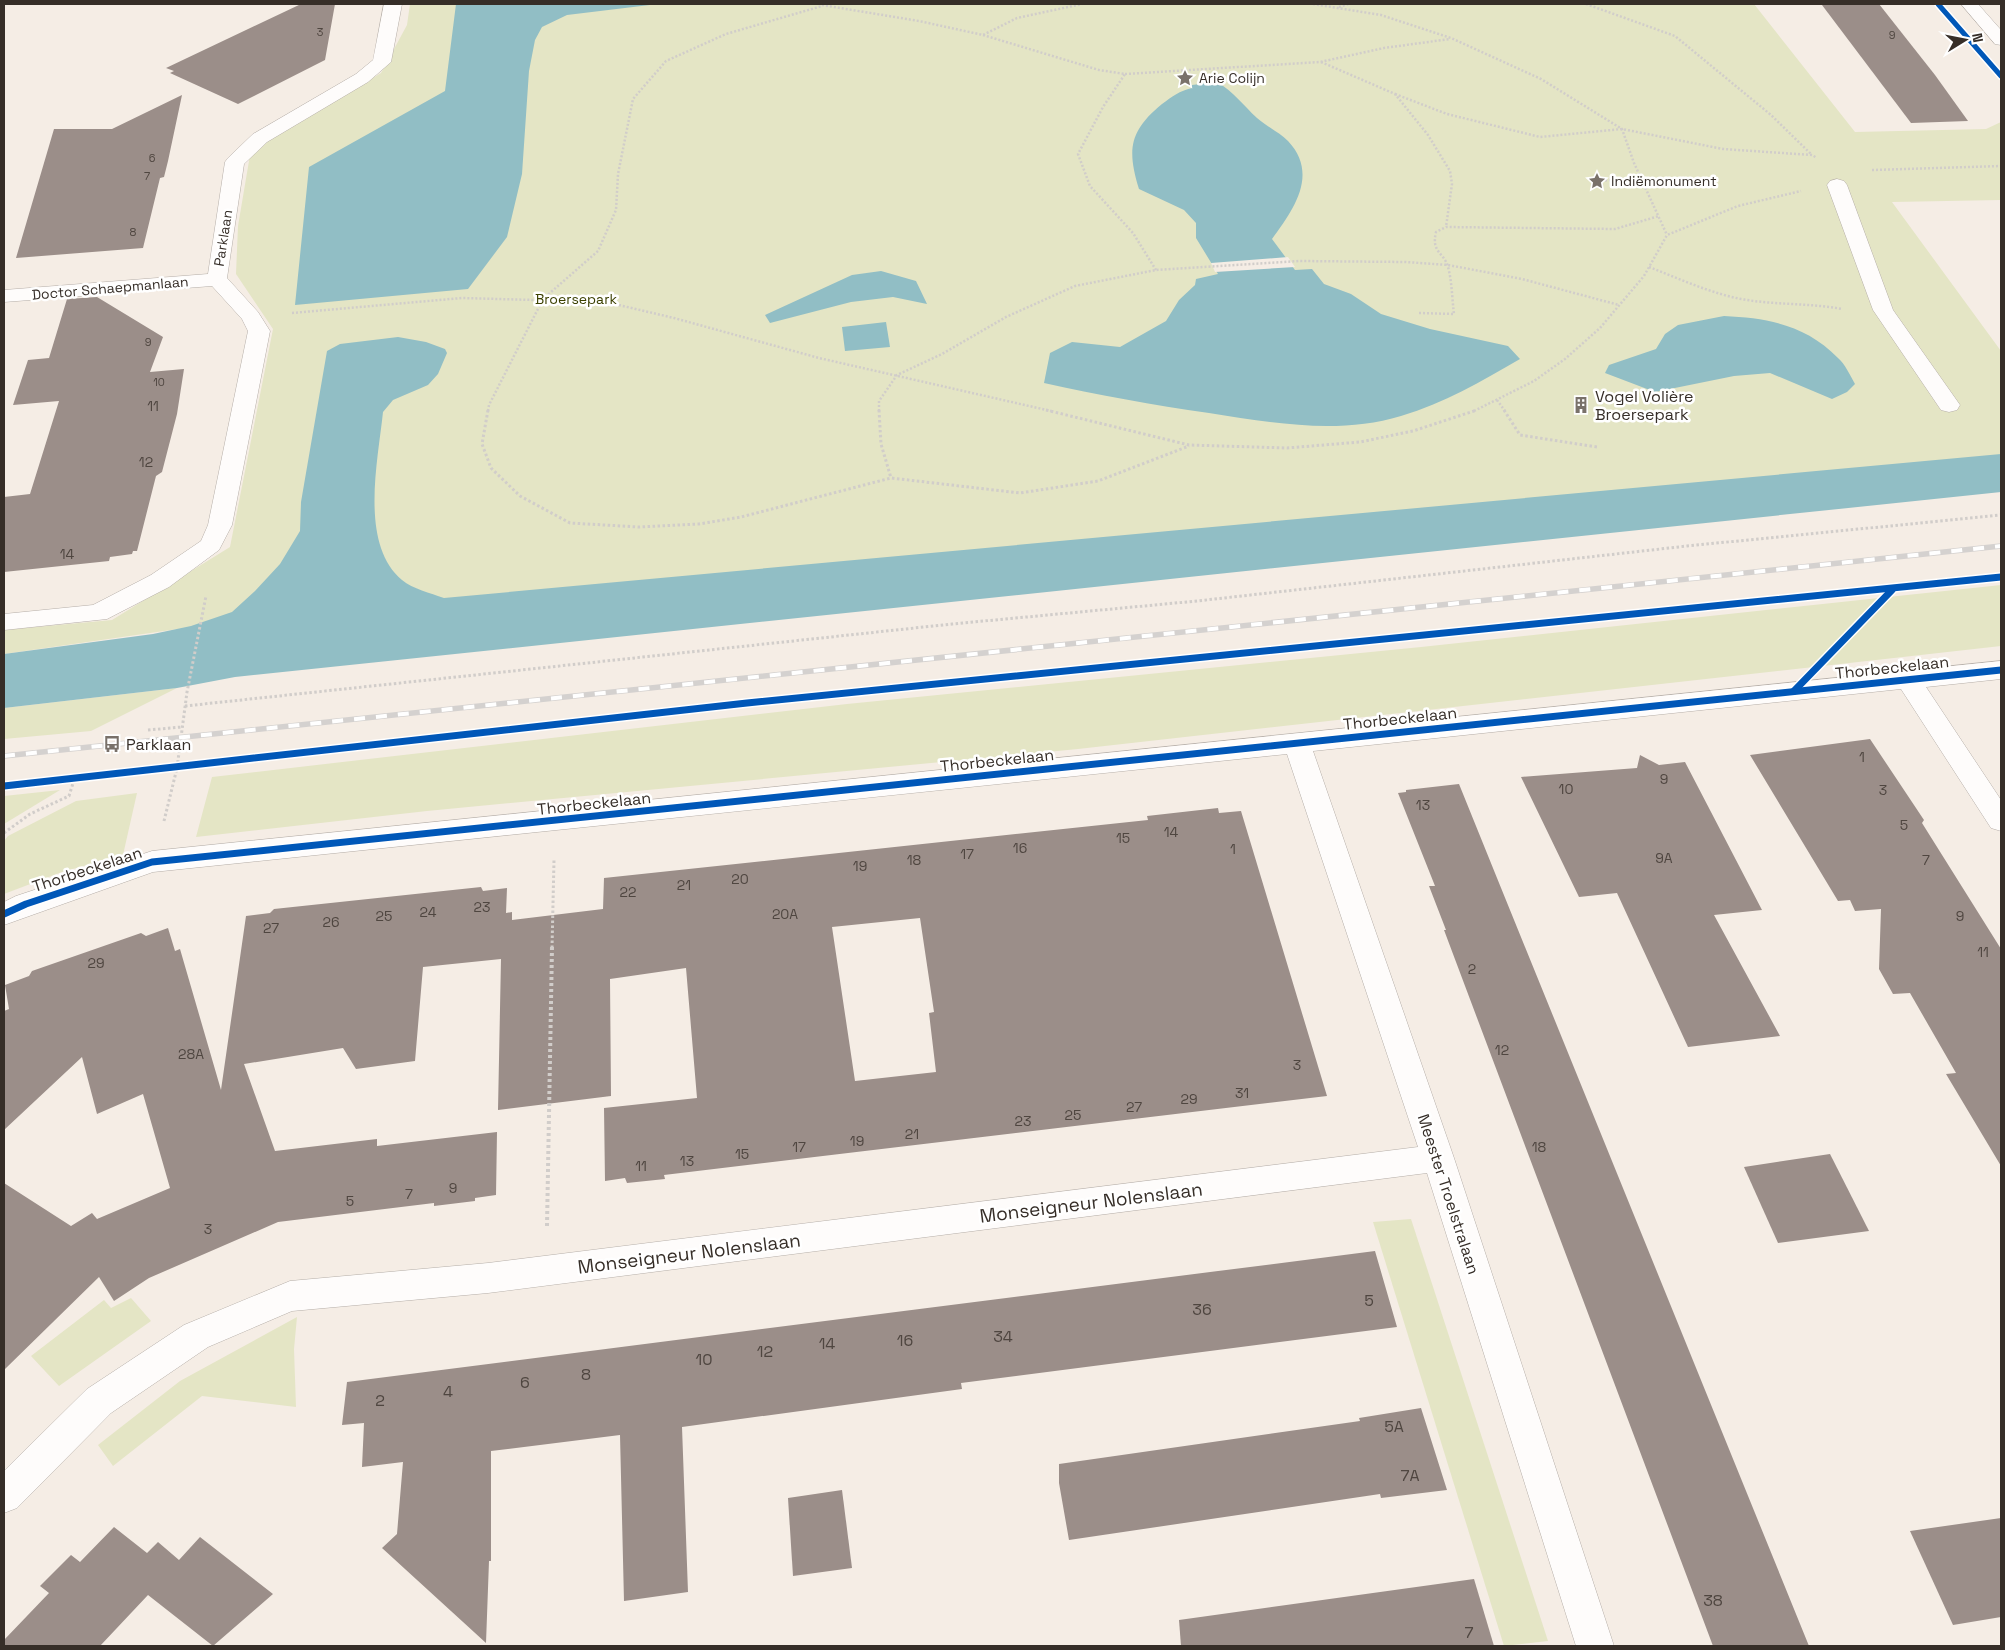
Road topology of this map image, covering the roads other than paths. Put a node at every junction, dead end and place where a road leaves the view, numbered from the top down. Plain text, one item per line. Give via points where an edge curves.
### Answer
1 (393, 4) edge
2 (1969, 4) edge
3 (2001, 40) edge
4 (1838, 178) road end
5 (217, 279) junction
6 (4, 296) edge
7 (1949, 405) dead end
8 (4, 622) edge
9 (2001, 670) edge
10 (1908, 680) junction
11 (1297, 743) junction
12 (2001, 821) edge
13 (4, 914) edge
14 (1438, 1158) junction
15 (4, 1496) edge
16 (1595, 1646) edge

1 - 5 street, Parklaan via 382,62 362,78 260,138 235,162
2 - 3 street
4 - 7 street via 1883,310
5 - 6 street, Doctor Schaepmanlaan
5 - 8 street, Parklaan via 251,316 259,332 220,525 211,545 160,581 98,614
9 - 10 street, Thorbeckelaan
10 - 11 street, Thorbeckelaan
10 - 12 street
11 - 13 street, Thorbeckelaan via 152,862
11 - 14 street, Meester Troelstralaan
14 - 15 street, Monseigneur Nolenslaan via 544,1272 290,1296 196,1336 99,1401
14 - 16 street, Meester Troelstralaan

